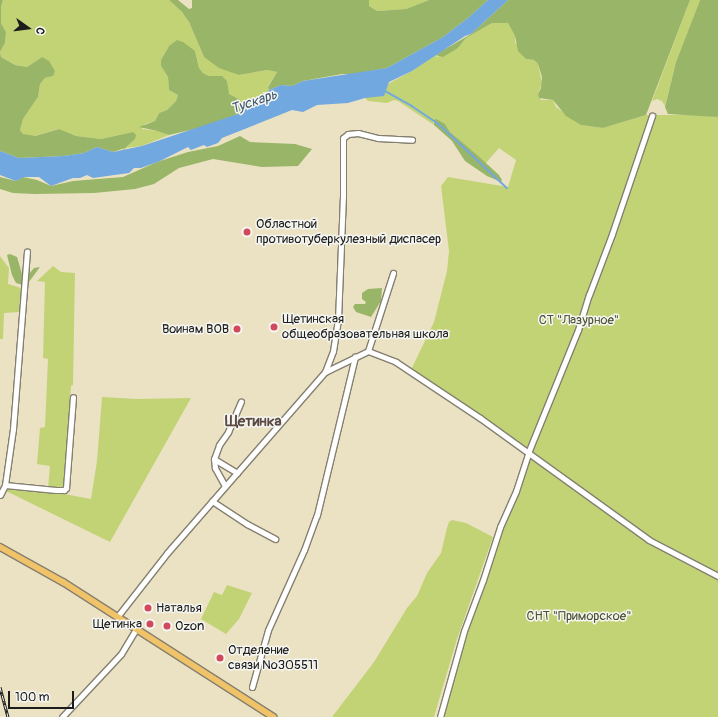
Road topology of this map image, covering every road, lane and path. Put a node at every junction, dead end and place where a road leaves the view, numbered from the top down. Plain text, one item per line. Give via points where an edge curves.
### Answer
1 (652, 116) dead end
2 (412, 140) dead end
3 (27, 252) dead end
4 (393, 273) dead end
5 (368, 351) junction
6 (355, 357) junction
7 (325, 372) junction
8 (73, 397) dead end
9 (241, 402) dead end
10 (528, 453) junction
11 (214, 459) junction
12 (237, 473) junction
13 (5, 485) junction
14 (225, 486) junction
15 (0, 495) edge
16 (212, 500) junction
17 (275, 539) dead end
18 (0, 547) edge
19 (718, 576) edge
20 (117, 617) junction
21 (136, 629) junction
22 (252, 687) dead end
23 (62, 717) edge
24 (273, 717) edge
25 (440, 717) edge

1 - 10 street via 566,364
2 - 7 street via 378,138 358,133 348,134 343,138 338,320 333,350
3 - 13 street via 13,429
4 - 5 street
5 - 6 street
5 - 10 street via 396,362
6 - 7 street
6 - 22 street via 317,514 304,550 268,630
7 - 12 street
8 - 13 street via 66,488 56,490
9 - 11 street
10 - 19 street via 649,540
10 - 25 street via 464,631
11 - 12 street
11 - 14 street via 215,468
12 - 14 street
13 - 15 street
14 - 16 street
16 - 17 street
16 - 20 street
18 - 20 main road via 63,582
20 - 21 main road
21 - 23 street via 121,654
21 - 24 main road

